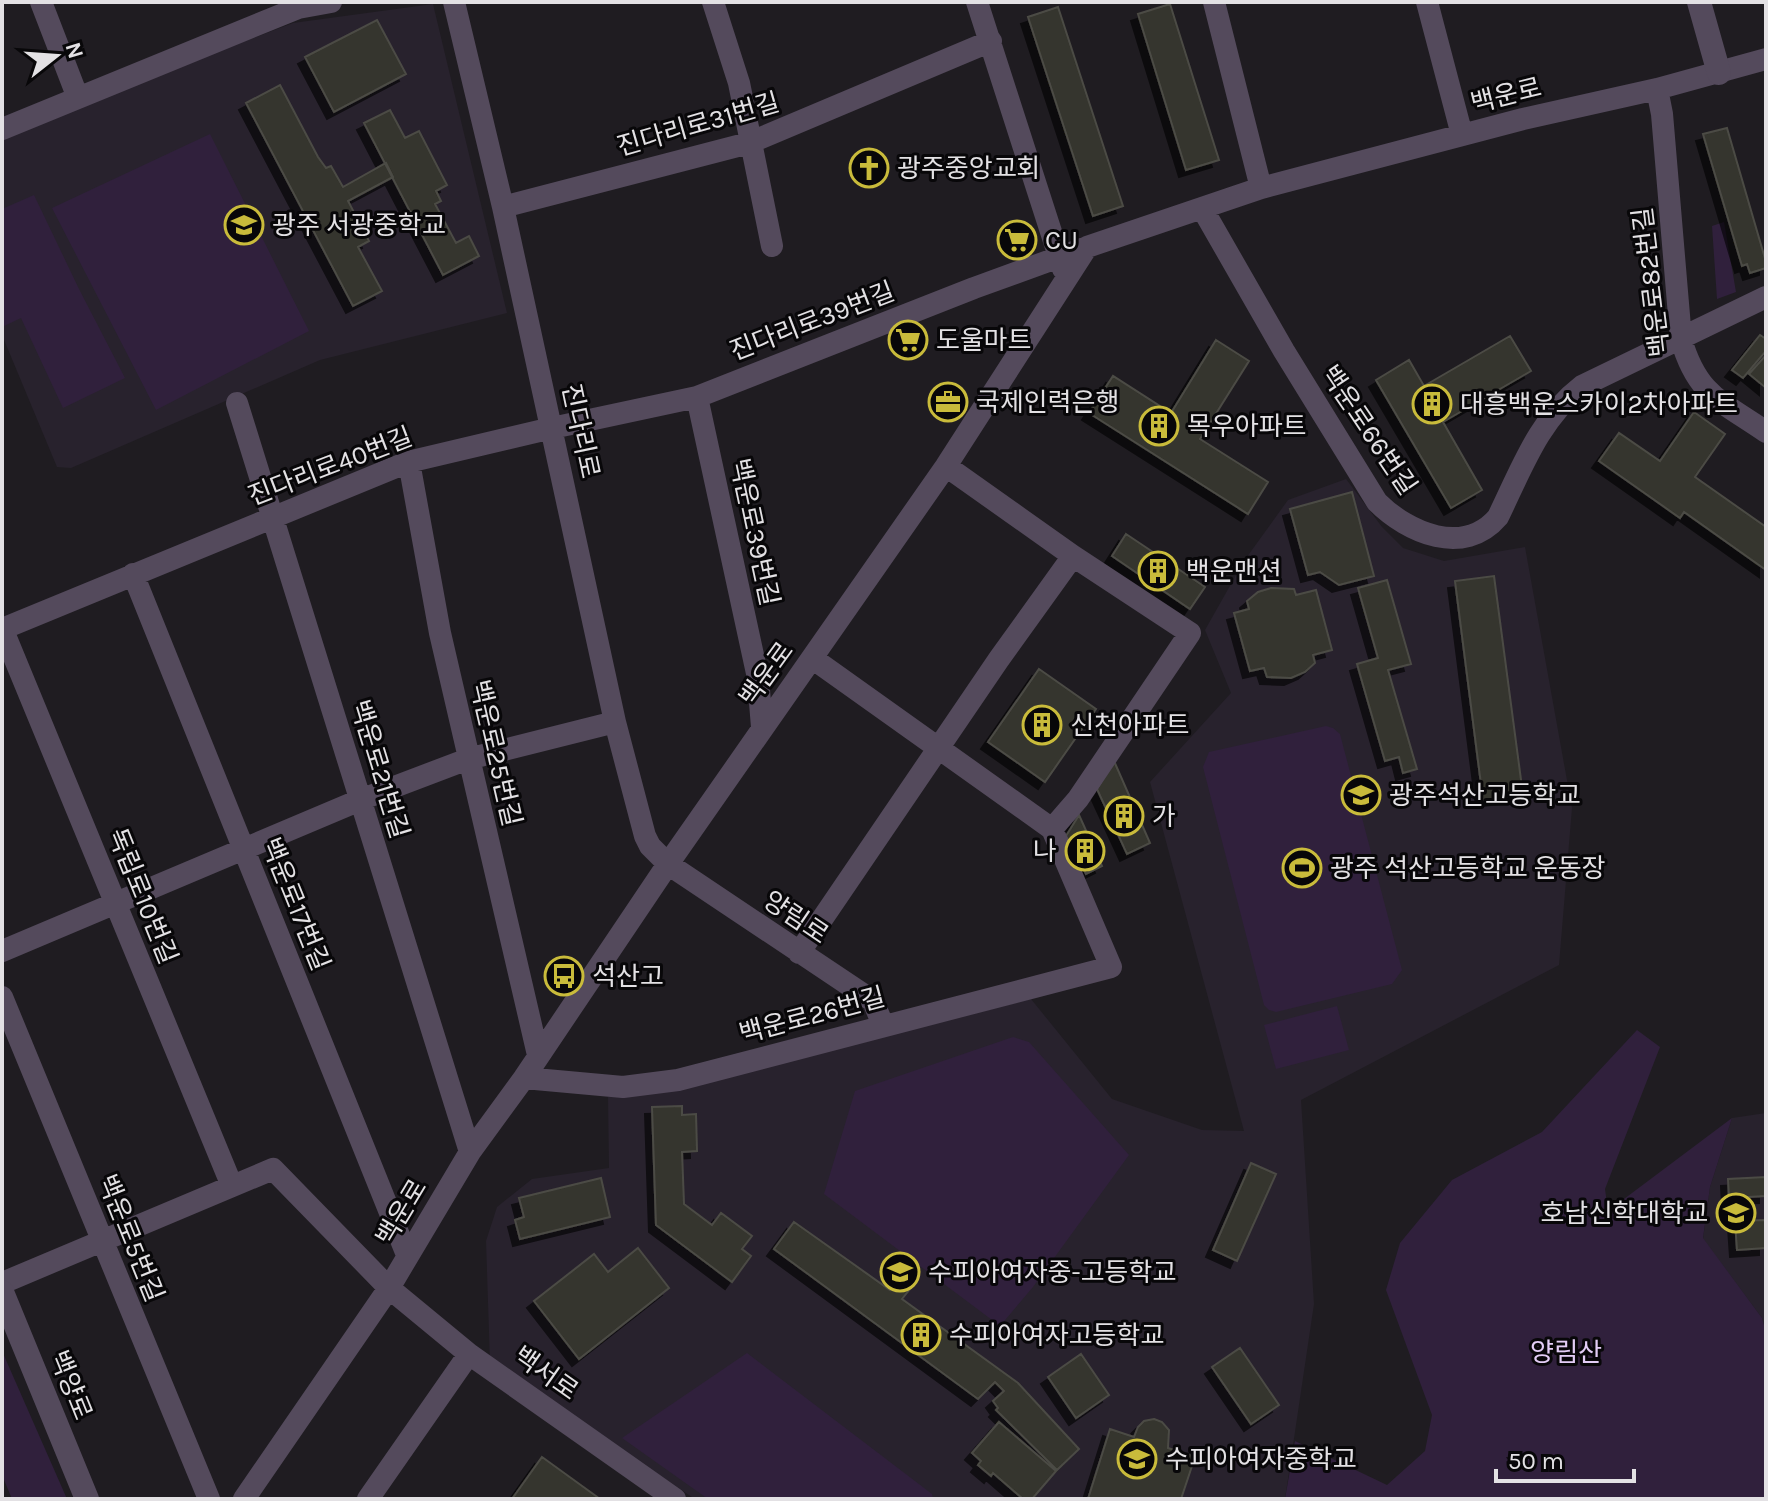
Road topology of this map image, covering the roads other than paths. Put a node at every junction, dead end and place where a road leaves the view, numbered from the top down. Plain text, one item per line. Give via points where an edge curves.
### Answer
1 (41, 2) edge
2 (331, 2) edge
3 (454, 2) edge
4 (713, 2) edge
5 (977, 2) edge
6 (1214, 2) edge
7 (1699, 2) edge
8 (1433, 3) edge
9 (297, 5) edge
10 (991, 41) junction
11 (1766, 59) edge
12 (1719, 73) junction
13 (1657, 89) junction
14 (78, 98) junction
15 (2, 129) edge
16 (1462, 135) junction
17 (749, 143) junction
18 (1261, 188) junction
19 (503, 207) junction
20 (1202, 208) junction
21 (772, 246) dead end
22 (1087, 247) junction
23 (1059, 257) junction
24 (1066, 282) junction
25 (1766, 297) edge
26 (1681, 339) junction
27 (697, 397) junction
28 (237, 403) dead end
29 (552, 428) junction
30 (1766, 432) edge
31 (409, 462) junction
32 (946, 466) junction
33 (271, 517) junction
34 (1073, 556) junction
35 (133, 574) junction
36 (2, 628) edge
37 (812, 658) junction
38 (615, 722) junction
39 (762, 727) junction
40 (938, 749) junction
41 (468, 759) junction
42 (360, 800) junction
43 (1052, 829) junction
44 (244, 849) junction
45 (668, 864) junction
46 (116, 903) junction
47 (2, 951) edge
48 (799, 953) junction
49 (2, 997) edge
50 (883, 1025) junction
51 (538, 1055) junction
52 (524, 1078) junction
53 (470, 1152) junction
54 (232, 1186) junction
55 (102, 1241) junction
56 (407, 1255) junction
57 (2, 1283) edge
58 (389, 1288) junction
59 (2, 1292) edge
60 (469, 1354) junction
61 (87, 1499) edge
62 (209, 1499) edge
63 (244, 1499) edge
64 (368, 1499) edge
65 (675, 1499) edge

1 - 14 street
2 - 9 street
3 - 19 street, 진다리로
4 - 17 street via 739,83
5 - 10 street
6 - 18 street
7 - 12 street
8 - 16 street
9 - 14 street
10 - 17 street, 진다리로31번길
10 - 23 street
11 - 12 street, 백운로
12 - 13 street, 백운로
13 - 16 street, 백운로
13 - 26 street, 백운로82번길
14 - 15 street
16 - 18 street, 백운로
17 - 19 street, 진다리로31번길
17 - 21 street
18 - 20 street, 백운로
19 - 29 street, 진다리로
20 - 22 street, 백운로
20 - 26 street, 백운로66번길 via 1377,502 1397,521 1420,532 1465,537 1491,525 1547,421 1563,402 1582,386
22 - 23 street, 진다리로39번길
22 - 24 street, 백운로
23 - 24 street
23 - 27 street, 진다리로39번길
24 - 32 street, 백운로
25 - 26 street, 백운로66번길
26 - 30 street, 백운로82번길 via 1703,388
27 - 29 street, 진다리로39번길
27 - 39 street, 백운로39번길 via 758,678
28 - 33 street, 백운로21번길
29 - 31 street, 진다리로40번길
29 - 38 street, 진다리로
31 - 33 street, 진다리로40번길
31 - 41 street, 백운로25번길
32 - 34 street
32 - 37 street, 백운로
33 - 35 street, 진다리로40번길
33 - 42 street, 백운로21번길
34 - 40 street
34 - 43 street via 1190,633
35 - 36 street, 진다리로40번길
35 - 44 street, 백운로17번길
36 - 46 street, 독립로10번길
37 - 39 street, 백운로
37 - 40 street
38 - 41 street
38 - 45 street, 진다리로 via 645,836
39 - 45 street, 백운로
40 - 43 street
40 - 48 street
41 - 42 street
41 - 51 street, 백운로25번길
42 - 44 street
42 - 53 street, 백운로21번길
43 - 50 street, 백운로26번길 via 1111,967
44 - 46 street
44 - 56 street, 백운로17번길
45 - 48 street, 양림로
45 - 51 street, 백운로
46 - 47 street
46 - 54 street, 독립로10번길
48 - 50 street, 양림로 via 873,1001
49 - 55 street, 백운로5번길
50 - 52 street, 백운로26번길 via 678,1080 623,1087
51 - 52 street, 백운로
52 - 53 street, 백운로
53 - 56 street, 백운로
54 - 55 street
54 - 58 street, 백운로 via 273,1169
55 - 57 street
55 - 62 street, 백운로5번길
56 - 58 street, 백운로
58 - 60 street, 백서로
58 - 63 street, 백운로
59 - 61 street, 백양로
60 - 64 street
60 - 65 street, 백서로

